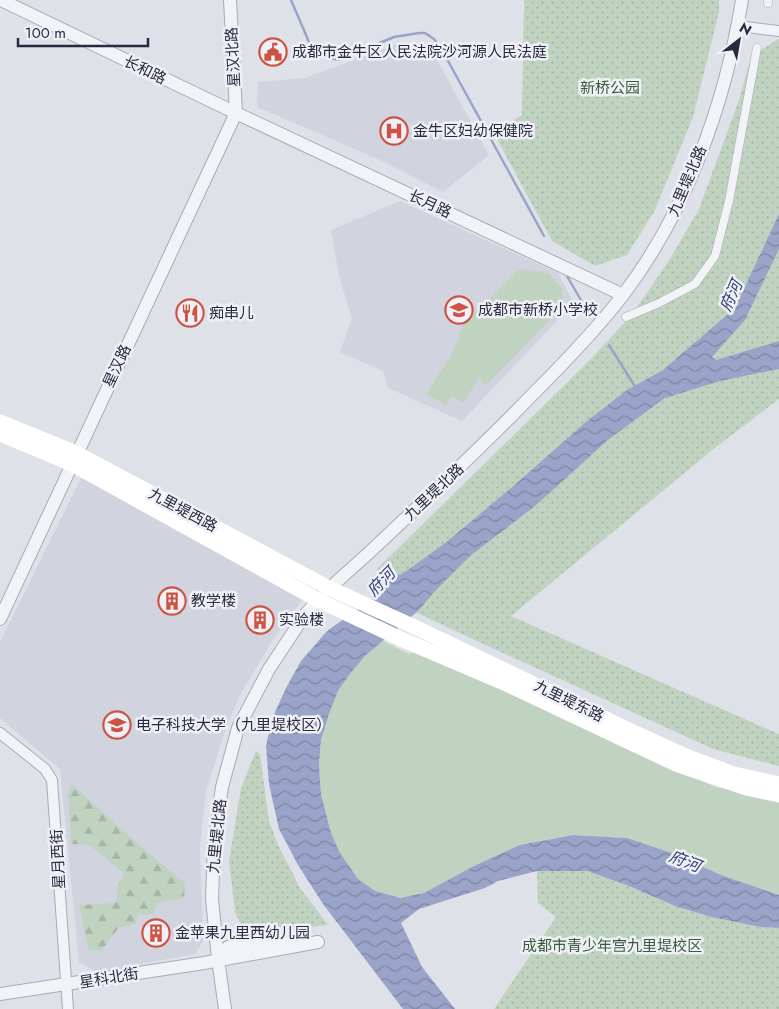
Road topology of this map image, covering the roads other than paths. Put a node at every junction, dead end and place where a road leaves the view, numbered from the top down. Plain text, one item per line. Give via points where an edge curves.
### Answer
1 (1, 0) edge
2 (230, 0) edge
3 (742, 0) edge
4 (738, 26) junction
5 (779, 31) edge
6 (757, 48) dead end
7 (236, 113) junction
8 (623, 295) junction
9 (626, 317) dead end
10 (0, 422) edge
11 (0, 434) edge
12 (74, 459) junction
13 (329, 588) junction
14 (318, 600) junction
15 (365, 603) joint
16 (0, 619) edge
17 (0, 733) edge
18 (779, 784) edge
19 (779, 795) edge
20 (218, 959) junction
21 (66, 985) junction
22 (0, 994) edge
23 (68, 1009) edge
24 (225, 1009) edge

1 - 7 street, 长和路
2 - 7 street, 星汉北路
3 - 4 street, 九里堤北路
4 - 5 street
4 - 8 street, 九里堤北路 via 722,88 694,172 664,234
6 - 9 street via 729,200 715,256 695,284
7 - 8 street, 长月路
7 - 12 street, 星汉路
8 - 13 street, 九里堤北路 via 576,350 489,440
10 - 12 main road, 九里堤西路
11 - 12 main road
12 - 13 main road, 九里堤西路
12 - 14 main road
12 - 16 street, 星汉路
13 - 14 street, 九里堤北路
13 - 15 main road, 九里堤西路
14 - 19 main road via 678,765 746,788
14 - 20 street, 九里堤北路 via 269,669 238,728 222,787 214,843 212,899
15 - 18 main road, 九里堤东路 via 688,757 734,774
17 - 21 street, 星月西街 via 45,769 52,780
20 - 20 street, 星科北街 via 255,952 318,942 298,937 228,947
20 - 21 street, 星科北街
20 - 24 street, 九里堤北路
21 - 22 street, 星科北街
21 - 23 street, 星月西街

